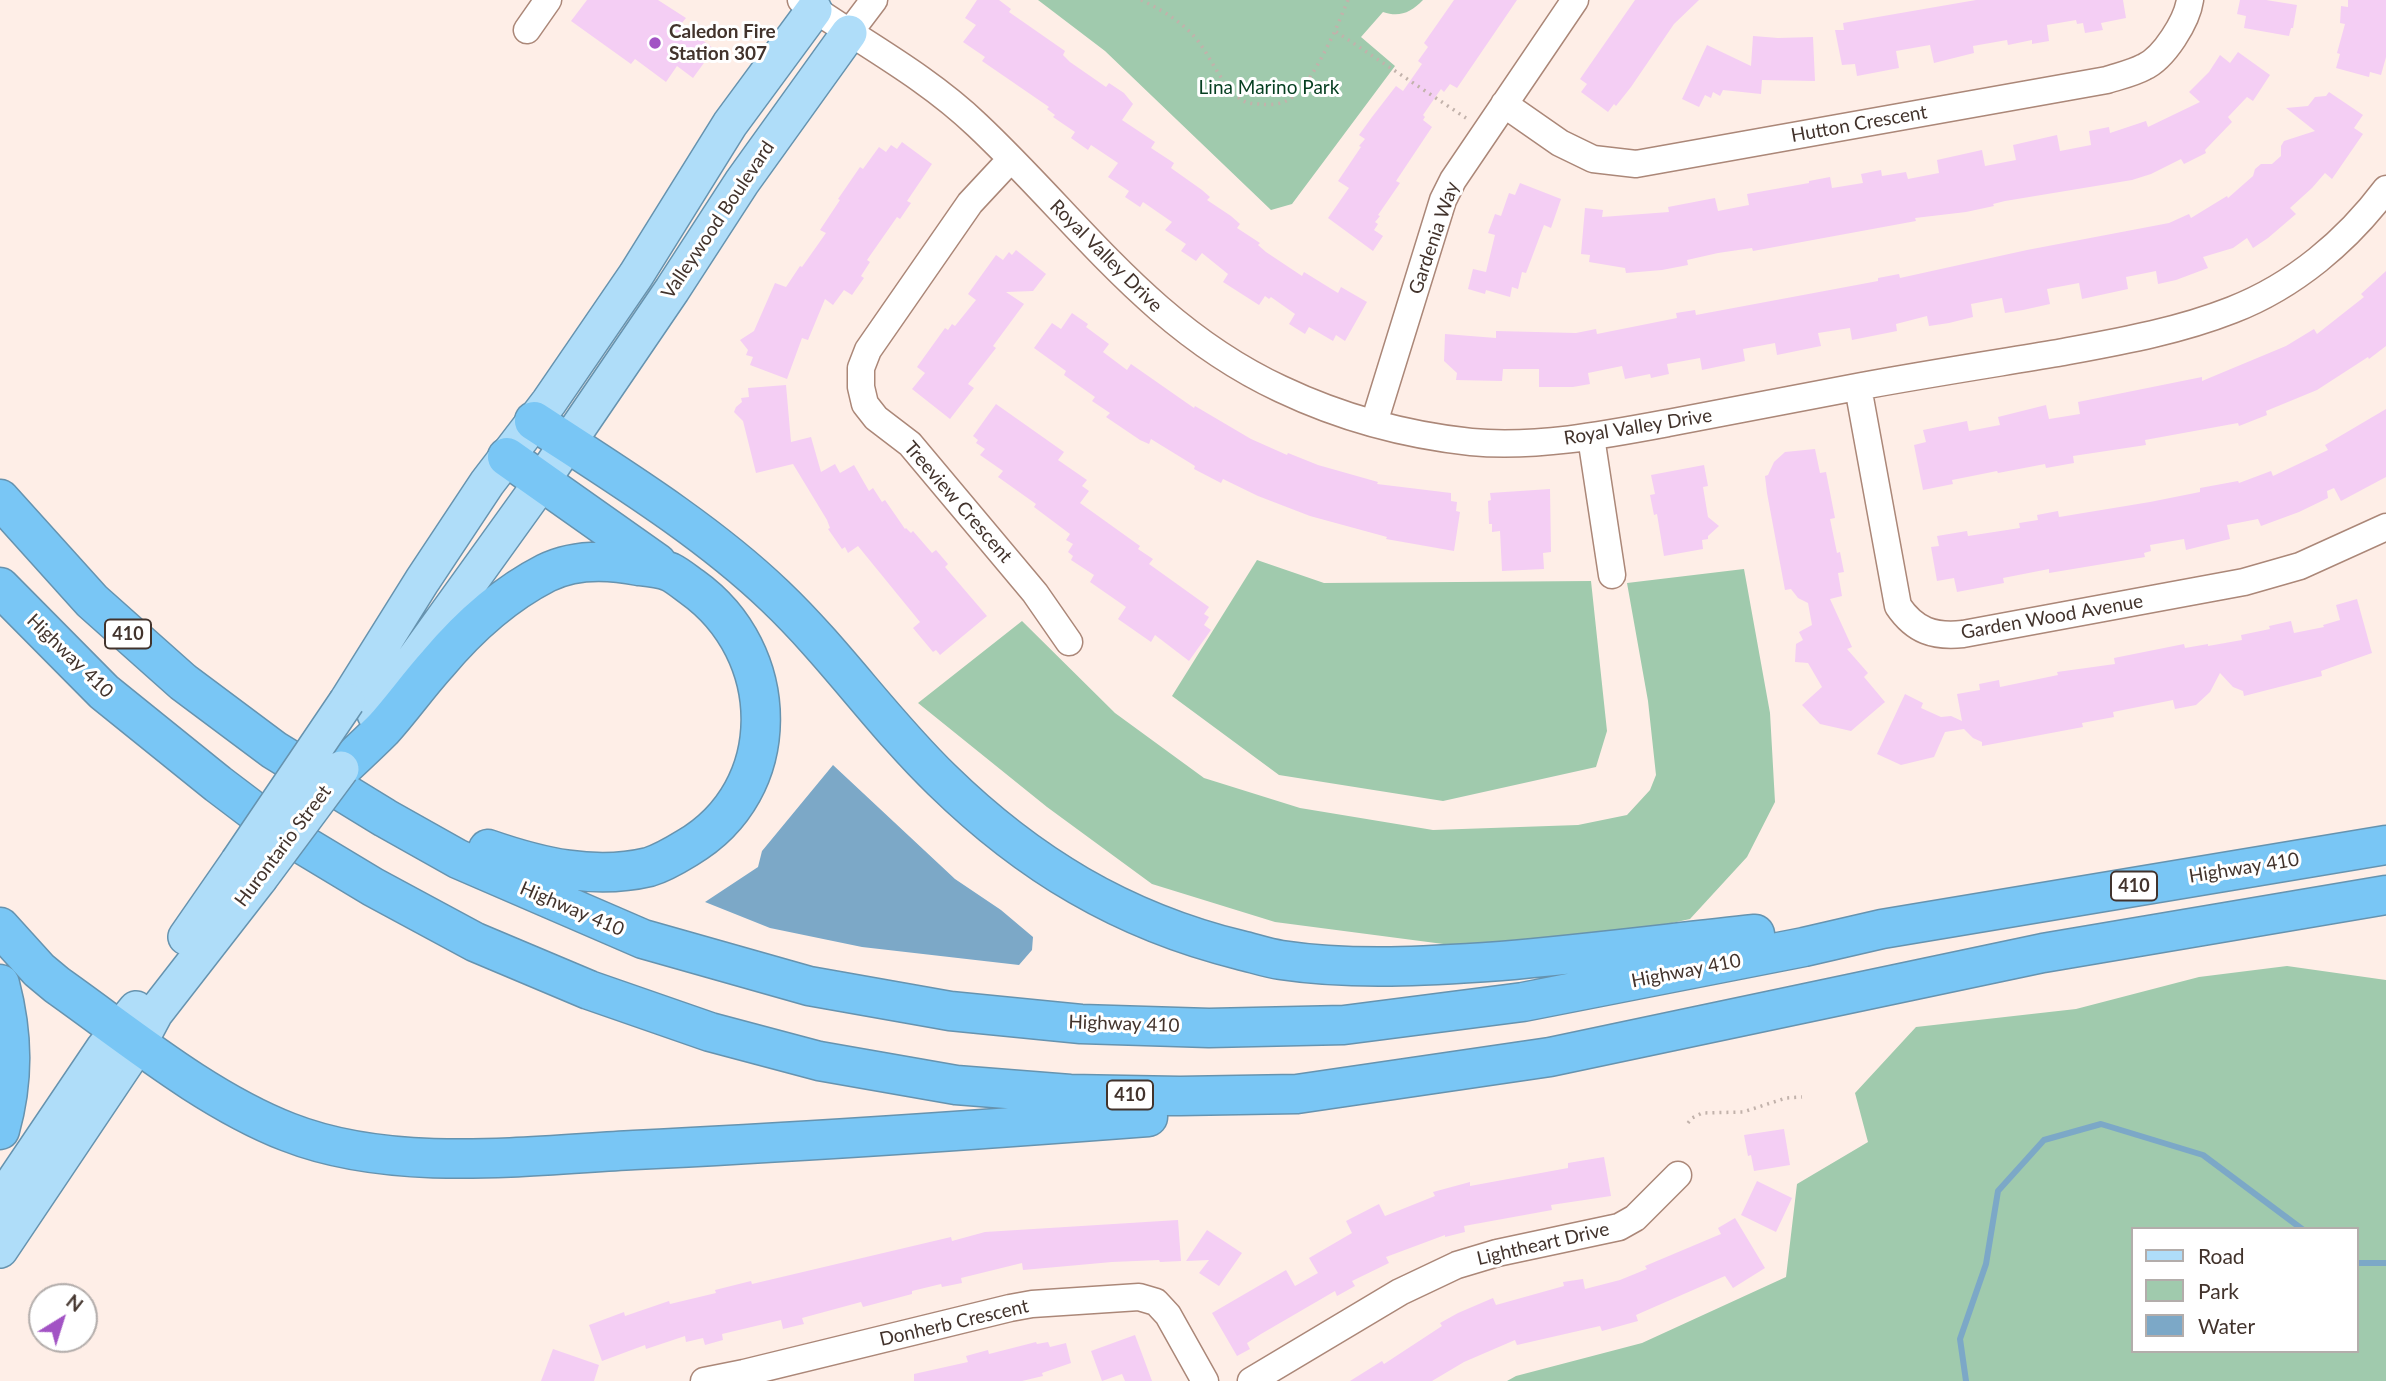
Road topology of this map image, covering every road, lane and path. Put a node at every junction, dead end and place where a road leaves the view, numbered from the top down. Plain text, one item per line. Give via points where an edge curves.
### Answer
1 (548, 0) edge
2 (874, 0) edge
3 (1141, 0) edge
4 (1348, 0) edge
5 (1575, 0) edge
6 (2190, 0) edge
7 (812, 3) edge
8 (527, 30) dead end
9 (1335, 31) junction
10 (849, 33) junction
11 (1504, 104) junction
12 (1465, 118) dead end
13 (709, 158) junction
14 (1011, 159) junction
15 (742, 182) junction
16 (2386, 189) edge
17 (1857, 387) junction
18 (534, 421) junction
19 (1374, 423) junction
20 (1591, 437) junction
21 (568, 443) junction
22 (507, 457) junction
23 (541, 482) junction
24 (0, 499) edge
25 (2386, 527) edge
26 (669, 571) junction
27 (1612, 575) dead end
28 (0, 587) edge
29 (1069, 642) dead end
30 (368, 716) junction
31 (274, 750) junction
32 (341, 769) joint
33 (2386, 845) edge
34 (249, 870) junction
35 (2386, 895) edge
36 (0, 927) edge
37 (1882, 929) junction
38 (0, 984) edge
39 (129, 1036) junction
40 (1297, 1094) junction
41 (1802, 1097) dead end
42 (1688, 1123) dead end
43 (0, 1130) edge
44 (1678, 1175) dead end
45 (0, 1202) edge
46 (0, 1250) edge
47 (704, 1381) edge
48 (1205, 1381) edge
49 (1251, 1381) edge

1 - 8 street
2 - 10 street, Valleywood Boulevard
3 - 9 path via 1180,23 1197,40 1223,81 1247,104 1268,105 1297,93
4 - 9 path
5 - 11 street, Gardenia Way
6 - 11 street, Hutton Crescent via 2188,15 2170,43 2147,66 2107,80 1636,164 1593,159 1560,143
7 - 10 street, Royal Valley Drive
7 - 13 main road, Valleywood Boulevard
9 - 12 path
10 - 14 street, Royal Valley Drive via 944,96
10 - 15 main road, Valleywood Boulevard
11 - 19 street, Gardenia Way via 1443,200
13 - 15 street
13 - 18 main road, Valleywood Boulevard via 636,275
14 - 19 street, Royal Valley Drive via 1114,269 1186,331 1273,385
14 - 29 street, Treeview Crescent via 970,203 868,349 861,387 865,404 876,418 909,444 1035,593
15 - 21 main road, Valleywood Boulevard
16 - 17 street, Royal Valley Drive via 2328,253 2232,311 2139,339
17 - 20 street, Royal Valley Drive
17 - 25 street, Garden Wood Avenue via 1898,606 1926,632 1963,634 2244,582 2300,566
18 - 21 highway
18 - 22 main road, Hurontario Street
19 - 20 street, Royal Valley Drive via 1472,442
20 - 27 street
21 - 23 main road, Hurontario Street
21 - 37 highway via 662,506 773,593 942,780 1003,834 1056,874 1142,919 1280,960 1415,967 1810,928
22 - 23 highway
22 - 30 main road, Hurontario Street via 429,570
23 - 26 highway
23 - 30 main road, Hurontario Street
24 - 31 highway, Highway 410 / 410 via 92,601 183,682
26 - 30 highway via 611,560 548,572 500,600 438,662
26 - 31 highway via 701,594 739,637 753,667 762,717 755,763 744,790 700,841 667,860 606,872 533,864 405,817 318,768
28 - 40 highway, Highway 410 / 410 via 104,691 279,831 475,942 589,990 710,1032 807,1058 956,1085 1070,1094
30 - 32 highway
30 - 34 main road, Hurontario Street, bridge
31 - 37 highway, Highway 410 / 410 via 458,859 643,939 809,986 950,1010 1081,1024 1209,1028 1344,1025 1523,1002
32 - 34 main road, Hurontario Street, bridge
33 - 37 highway, Highway 410 / 410
34 - 39 main road, Hurontario Street via 155,1013
35 - 40 highway, Highway 410 / 410 via 2043,953 1550,1057
36 - 39 highway via 39,970
38 - 43 highway via 12,1068
39 - 40 highway via 193,1080 289,1133 376,1154 470,1158 973,1129 1249,1110
39 - 45 main road, Hurontario Street via 97,1059
39 - 46 main road, Hurontario Street
41 - 42 path via 1744,1112 1702,1113
44 - 49 street, Lightheart Drive via 1635,1218 1619,1227 1457,1265 1400,1292
47 - 48 street, Donherb Crescent via 1010,1308 1139,1297 1156,1302 1168,1315

